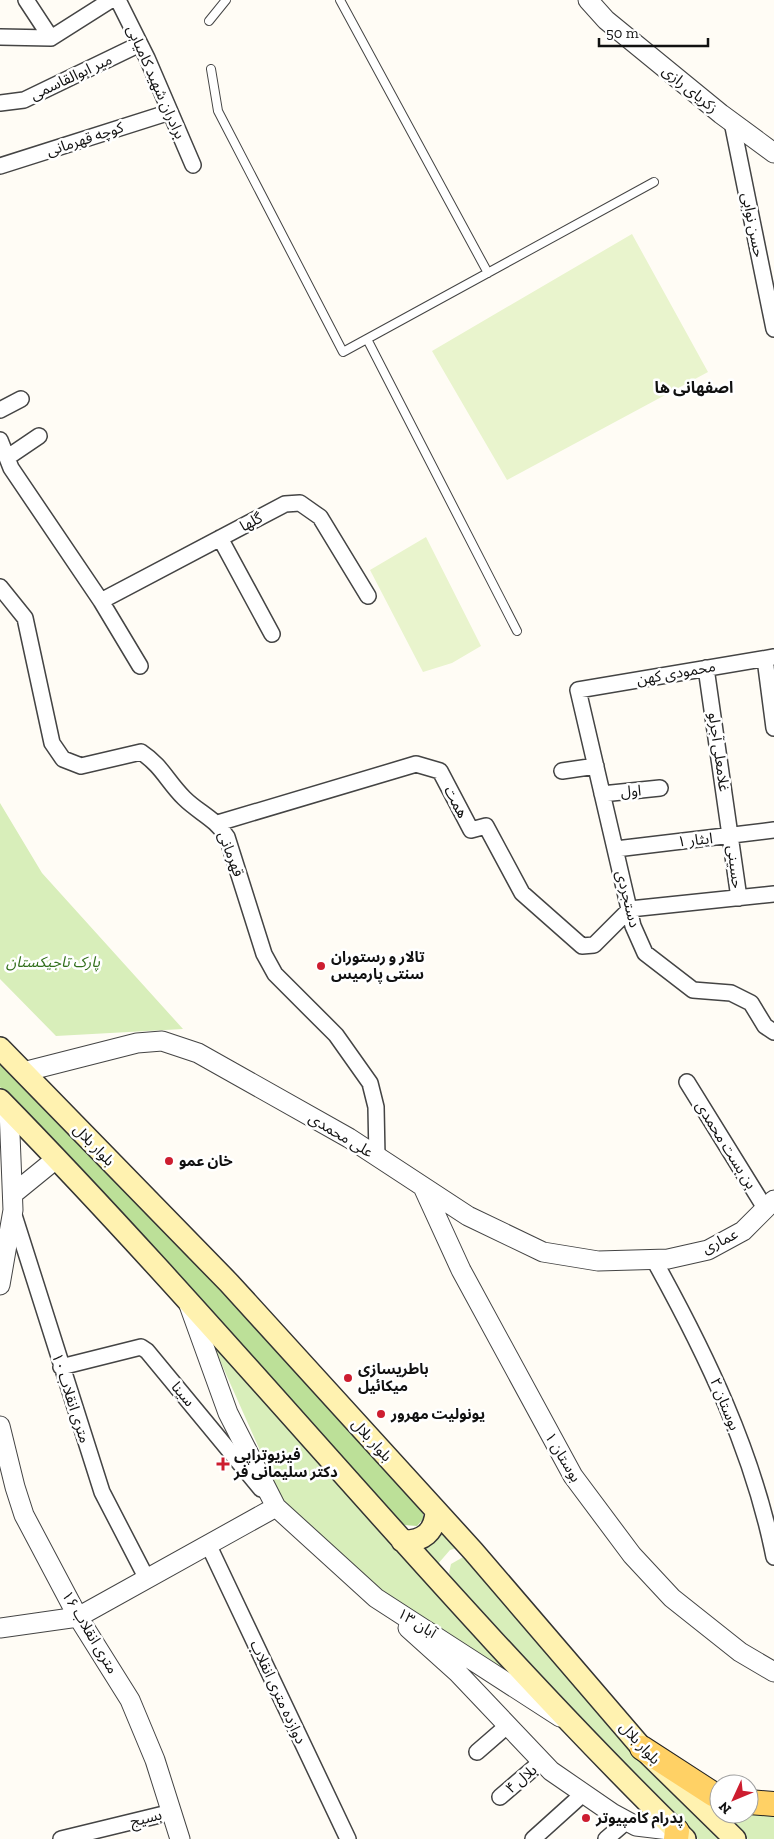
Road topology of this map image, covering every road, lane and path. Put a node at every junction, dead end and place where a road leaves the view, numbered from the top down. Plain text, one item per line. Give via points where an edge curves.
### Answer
1 (26, 0) edge
2 (111, 0) edge
3 (118, 0) edge
4 (226, 0) edge
5 (340, 0) edge
6 (588, 0) edge
7 (209, 21) dead end
8 (0, 37) edge
9 (51, 38) junction
10 (140, 44) junction
11 (211, 69) dead end
12 (0, 103) edge
13 (170, 112) junction
14 (732, 122) junction
15 (774, 153) edge
16 (193, 165) dead end
17 (0, 166) edge
18 (654, 182) dead end
19 (488, 273) junction
20 (774, 329) edge
21 (367, 339) junction
22 (21, 399) dead end
23 (0, 410) edge
24 (39, 436) dead end
25 (0, 440) edge
26 (6, 466) edge
27 (220, 538) junction
28 (0, 587) edge
29 (368, 596) dead end
30 (101, 601) junction
31 (517, 631) dead end
32 (272, 634) dead end
33 (770, 658) edge
34 (140, 666) dead end
35 (706, 668) junction
36 (578, 690) joint
37 (774, 728) edge
38 (596, 766) junction
39 (562, 771) dead end
40 (660, 788) dead end
41 (602, 794) junction
42 (218, 823) junction
43 (774, 830) edge
44 (732, 836) junction
45 (616, 849) junction
46 (774, 894) edge
47 (739, 898) junction
48 (630, 909) junction
49 (774, 1032) edge
50 (0, 1048) edge
51 (23, 1072) junction
52 (688, 1082) dead end
53 (4, 1104) edge
54 (5, 1131) edge
55 (377, 1157) junction
56 (56, 1159) junction
57 (423, 1187) junction
58 (13, 1202) junction
59 (770, 1204) edge
60 (654, 1260) junction
61 (1, 1277) edge
62 (186, 1297) junction
63 (61, 1367) junction
64 (1, 1434) edge
65 (276, 1507) junction
66 (436, 1511) junction
67 (402, 1541) junction
68 (208, 1544) junction
69 (774, 1557) edge
70 (147, 1579) junction
71 (376, 1598) junction
72 (78, 1617) junction
73 (0, 1628) edge
74 (774, 1672) edge
75 (570, 1723) junction
76 (507, 1726) junction
77 (642, 1748) junction
78 (477, 1752) dead end
79 (542, 1761) junction
80 (709, 1792) edge
81 (584, 1793) junction
82 (500, 1797) dead end
83 (759, 1803) edge
84 (774, 1804) edge
85 (172, 1812) junction
86 (626, 1821) junction
87 (676, 1837) edge
88 (61, 1839) edge
89 (180, 1839) edge
90 (348, 1839) edge
91 (533, 1839) edge
92 (606, 1839) edge
93 (735, 1839) edge

1 - 9 street
2 - 9 street
3 - 10 street, برادران شهید کامیابی
4 - 7 lane
5 - 19 lane
6 - 14 street, زکریای رازی via 606,20
8 - 9 street
10 - 12 street, میر ابوالقاسمی via 24,100
10 - 13 street, برادران شهید کامیابی
11 - 21 lane via 218,111 343,352
13 - 16 street, برادران شهید کامیابی
13 - 17 street, کوچه قهرمانی
14 - 15 street, زکریای رازی
14 - 20 street, حسن نوابی
18 - 19 lane
19 - 21 lane
21 - 31 lane
22 - 23 street
24 - 26 street
25 - 26 street
26 - 30 street
27 - 29 street, گلها via 285,504 300,503 320,517
27 - 30 street, گلها
27 - 32 street
28 - 42 street, قهرمانی via 25,618 52,743 63,759 80,766 141,752 156,762 184,798
30 - 34 street
33 - 35 street, محمودی کهن
33 - 37 street
35 - 36 street, محمودی کهن
35 - 44 street, غلامعلی آجرلو
36 - 38 street, دستجردی
38 - 39 street
38 - 41 street, دستجردی
40 - 41 street, اول
41 - 45 street, دستجردی
42 - 48 street, همت via 416,764 440,771 471,830 486,826 522,893 582,946 594,945
42 - 55 street, قهرمانی via 227,837 264,954 276,974 336,1034 370,1083 376,1108
43 - 44 street, ۱ ایثار
44 - 45 street, ۱ ایثار
44 - 47 street, حسینی
45 - 48 street, دستجردی
46 - 47 street
47 - 48 street
48 - 49 street, دستجردی via 633,926 645,953 693,990 731,993 750,1003 765,1026
50 - 51 main road, بلوار بلال
51 - 55 street, علی محمدی via 137,1043 162,1041 198,1053
51 - 66 main road, بلوار بلال via 228,1283
52 - 59 street, بن بست محمدی
53 - 54 street
53 - 56 main road
54 - 58 street
55 - 57 street, علی محمدی
56 - 58 street
56 - 62 main road
57 - 60 street, علی محمدی via 468,1216 543,1252 598,1261
57 - 74 street, بوستان ۱ via 461,1270 573,1476 632,1555 672,1598 740,1652
58 - 61 street
58 - 63 street, ۱۰ متری انقلاب
59 - 60 street, عماری via 743,1231 708,1250 668,1260
60 - 69 street, بوستان ۲ via 725,1399 765,1513
62 - 65 street, ۱۳ آبان via 228,1413
62 - 67 main road
63 - 65 street, سینا via 141,1347
63 - 70 street, ۱۰ متری انقلاب via 102,1492
64 - 72 street, ۱۶ متری انقلاب via 24,1515
65 - 68 street
65 - 71 street, ۱۳ آبان
66 - 67 main road via 431,1531 413,1542
66 - 77 main road, بلوار بلال
67 - 75 main road
68 - 70 street
68 - 90 street, دوازده متری انقلاب
70 - 72 street
71 - 75 street, ۱۳ آبان
71 - 76 street via 458,1673
72 - 73 street
72 - 85 street, ۱۶ متری انقلاب via 130,1700
75 - 87 main road
76 - 78 street
76 - 79 street
77 - 80 main road
77 - 93 main road, بلوار بلال
79 - 81 street
79 - 82 street, بلال ۴
81 - 86 street
81 - 91 street
83 - 84 main road
85 - 88 street, بسیج
85 - 89 street, ۱۶ متری انقلاب
86 - 87 street
86 - 92 street

